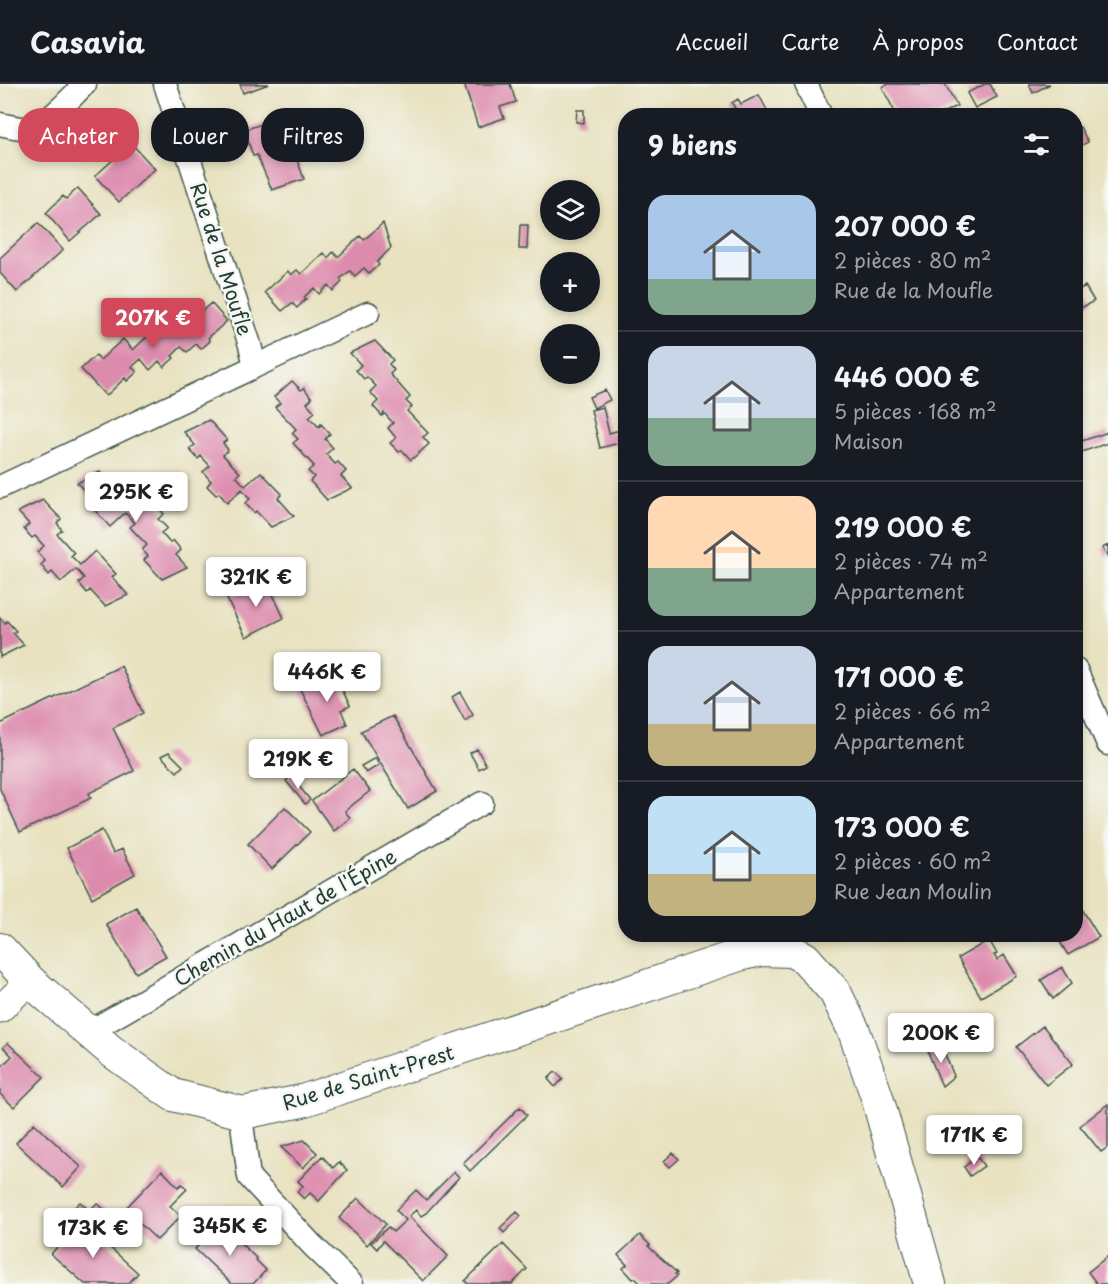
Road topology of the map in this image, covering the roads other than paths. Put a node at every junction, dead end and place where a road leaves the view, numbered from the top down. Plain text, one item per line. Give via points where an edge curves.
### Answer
1 (85, 84) edge
2 (165, 84) edge
3 (806, 84) edge
4 (817, 108) edge
5 (0, 124) edge
6 (368, 313) dead end
7 (255, 366) junction
8 (0, 487) edge
9 (1083, 686) edge
10 (1108, 744) edge
11 (482, 803) dead end
12 (790, 943) edge
13 (0, 949) edge
14 (30, 981) junction
15 (0, 1009) edge
16 (89, 1032) junction
17 (243, 1113) junction
18 (352, 1284) edge
19 (930, 1284) edge

1 - 5 street via 45,121 30,128
2 - 7 street, Rue de la Moufle
3 - 4 street
6 - 7 street, Rue de la Moufle
7 - 8 street, Rue de la Moufle
9 - 10 street
11 - 16 street, Chemin du Haut de l'Épine
12 - 17 main road, Rue de Saint-Prest via 742,954 302,1101
12 - 19 main road via 835,992 854,1031 877,1097
13 - 14 main road, Rue de Saint-Prest
14 - 15 street
14 - 16 main road, Rue de Saint-Prest
16 - 17 main road, Rue de Saint-Prest via 173,1095
17 - 18 street via 249,1178

